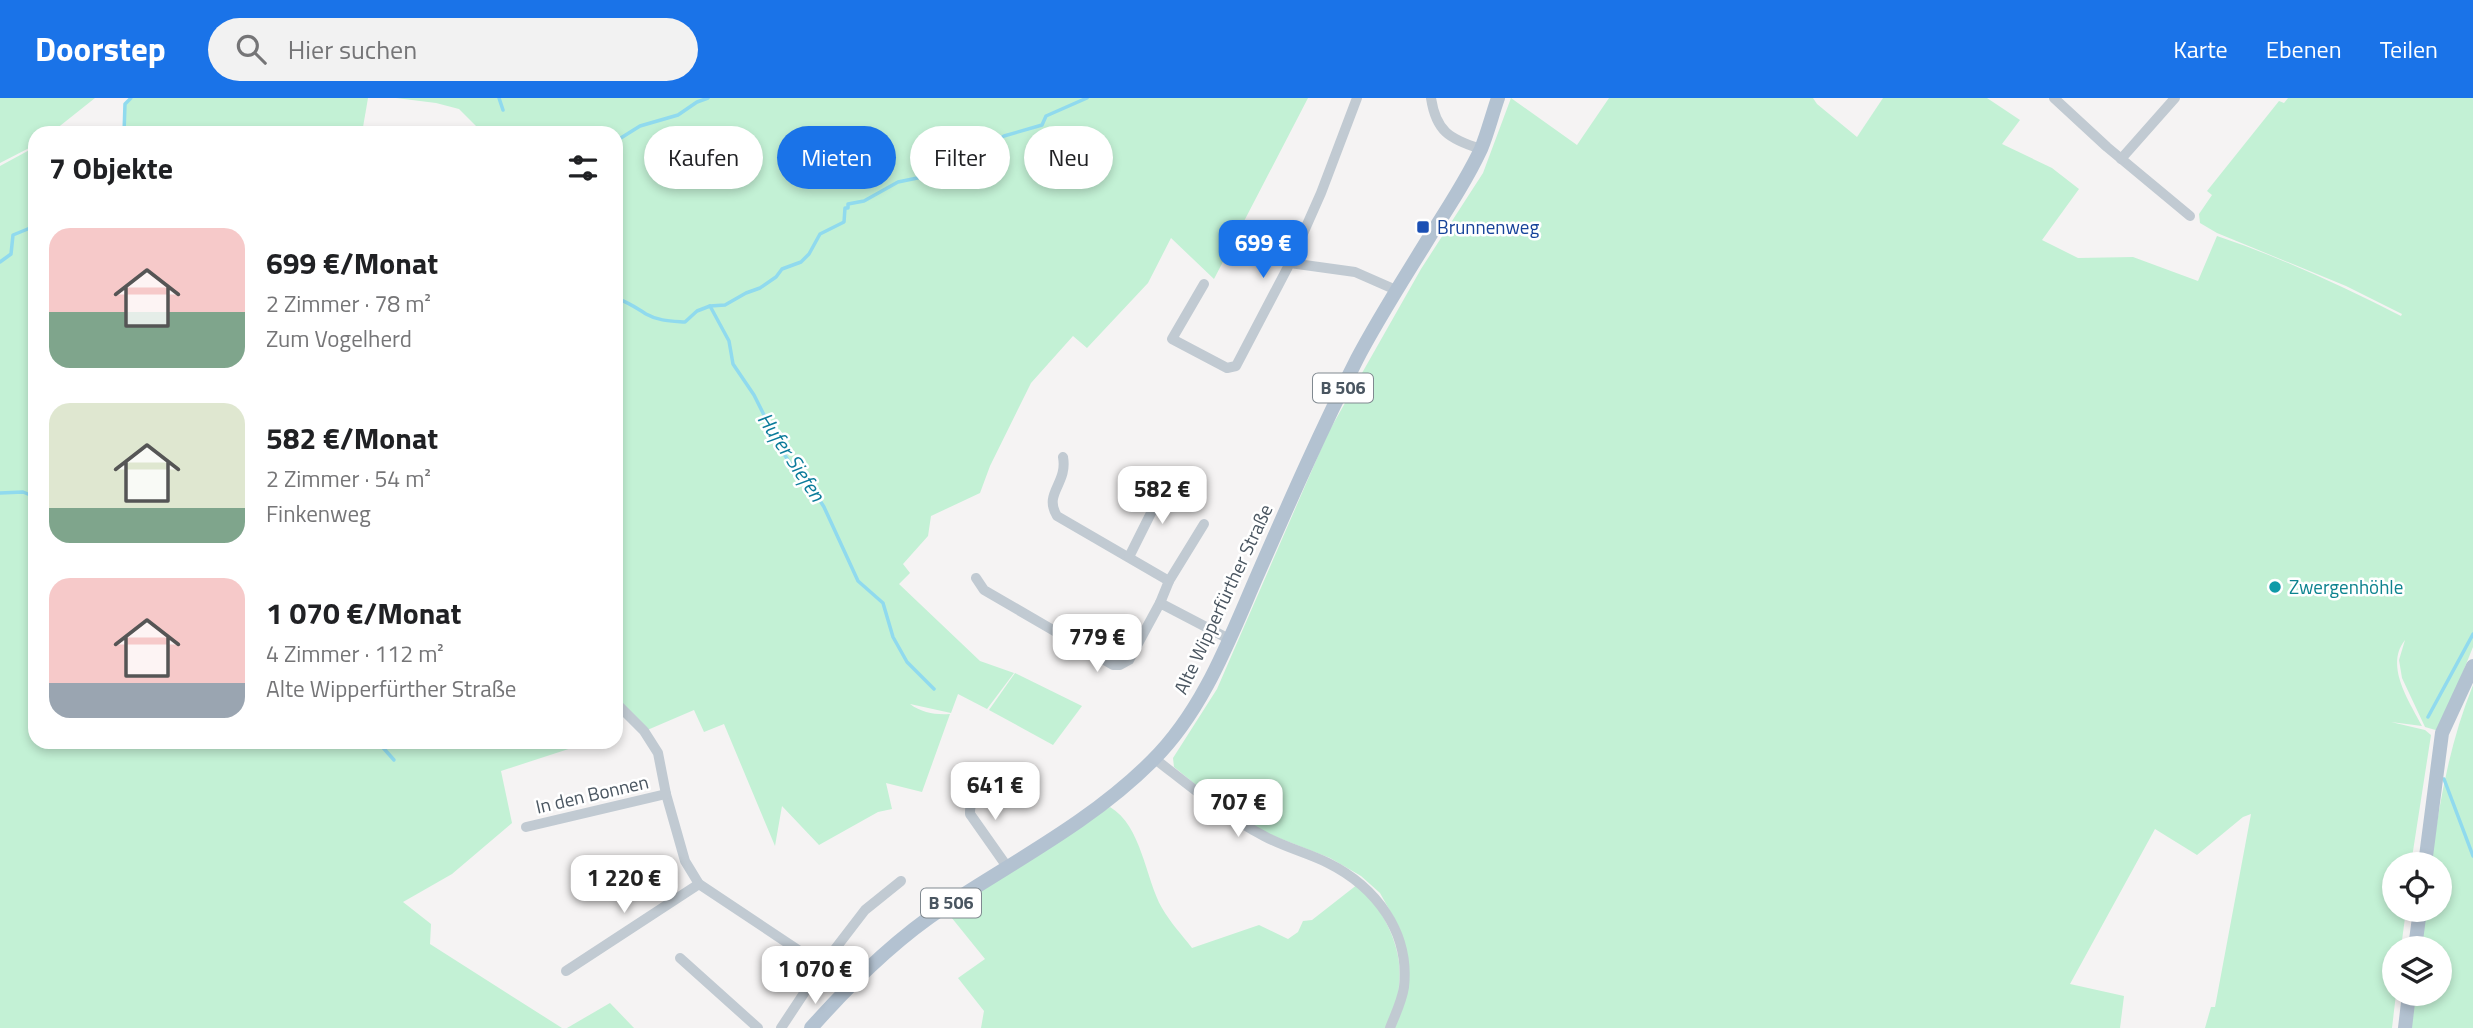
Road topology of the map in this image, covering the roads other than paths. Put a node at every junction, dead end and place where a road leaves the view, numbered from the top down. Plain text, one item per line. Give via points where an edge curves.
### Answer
1 (1357, 98) edge
2 (1431, 98) edge
3 (1498, 98) edge
4 (2054, 98) edge
5 (2175, 98) edge
6 (1481, 149) junction
7 (2121, 159) junction
8 (2190, 216) dead end
9 (1290, 263) junction
10 (1204, 284) dead end
11 (1396, 290) junction
12 (1063, 457) dead end
13 (1167, 481) dead end
14 (1204, 524) dead end
15 (1129, 557) junction
16 (976, 578) dead end
17 (1169, 581) junction
18 (1160, 603) junction
19 (1229, 639) junction
20 (2473, 666) edge
21 (623, 710) edge
22 (1155, 759) junction
23 (996, 777) dead end
24 (666, 794) junction
25 (526, 827) dead end
26 (2427, 852) edge
27 (1009, 867) junction
28 (901, 881) dead end
29 (699, 884) junction
30 (680, 958) dead end
31 (822, 966) junction
32 (565, 971) dead end
33 (2408, 1006) edge
34 (758, 1028) edge
35 (781, 1028) edge
36 (811, 1028) edge
37 (1390, 1028) edge
38 (2405, 1028) edge

1 - 9 street
2 - 6 street via 1434,117 1443,131
3 - 6 main road, Alte Wipperfürther Straße / B 506
4 - 7 street
5 - 7 street
6 - 11 main road, Alte Wipperfürther Straße / B 506
7 - 8 street
9 - 10 street via 1236,366 1227,368 1172,339
9 - 11 street via 1355,272
11 - 19 main road, Alte Wipperfürther Straße / B 506 via 1316,442
12 - 15 street via 1065,470 1052,500 1057,516
13 - 15 street
14 - 17 street
15 - 17 street
16 - 18 street via 984,590 1120,665 1129,660
17 - 18 street
18 - 19 street
19 - 22 main road, Alte Wipperfürther Straße / B 506 via 1188,718
20 - 26 main road via 2442,733
21 - 24 street via 645,731 658,753
22 - 27 main road, Alte Wipperfürther Straße / B 506 via 1090,814
22 - 37 street via 1227,815 1350,875 1376,897 1396,932 1404,962 1404,990
23 - 27 street via 974,797 970,814
24 - 25 street, In den Bonnen
24 - 29 street via 685,861
27 - 36 main road, Alte Wipperfürther Straße / B 506 via 896,942
28 - 31 street via 864,910
29 - 31 street
29 - 32 street
30 - 34 street
31 - 35 street
33 - 38 main road

